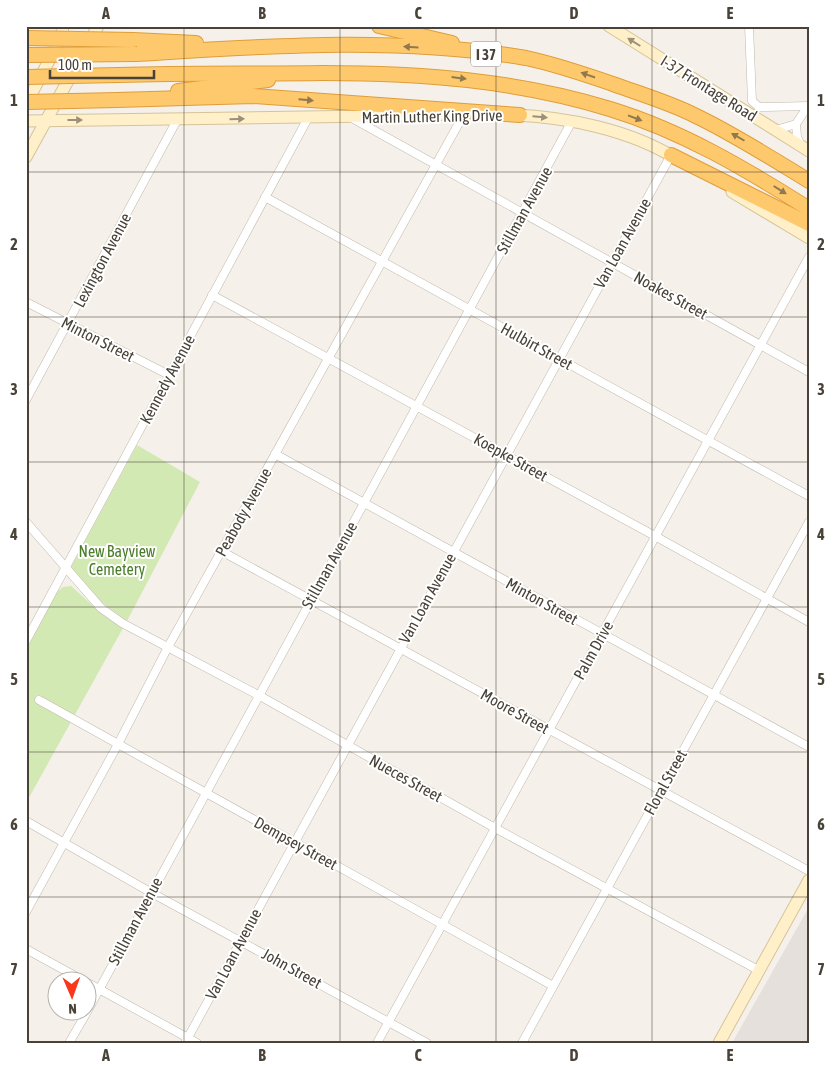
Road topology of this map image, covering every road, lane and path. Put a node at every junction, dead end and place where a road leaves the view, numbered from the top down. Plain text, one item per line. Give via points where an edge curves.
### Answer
1 (63, 26) edge
2 (98, 26) edge
3 (380, 26) edge
4 (609, 26) edge
5 (749, 26) edge
6 (26, 38) edge
7 (135, 47) junction
8 (26, 55) edge
9 (526, 58) junction
10 (323, 74) junction
11 (26, 77) edge
12 (117, 100) junction
13 (26, 103) edge
14 (809, 106) edge
15 (464, 114) junction
16 (520, 115) junction
17 (350, 117) junction
18 (308, 118) junction
19 (26, 120) edge
20 (46, 120) junction
21 (177, 120) junction
22 (572, 121) junction
23 (796, 124) junction
24 (776, 130) junction
25 (806, 149) edge
26 (765, 153) junction
27 (671, 155) junction
28 (26, 157) edge
29 (436, 164) junction
30 (809, 176) edge
31 (809, 181) edge
32 (265, 197) junction
33 (809, 209) edge
34 (522, 213) junction
35 (809, 224) edge
36 (809, 238) edge
37 (809, 257) edge
38 (382, 261) junction
39 (612, 262) junction
40 (212, 295) junction
41 (26, 302) edge
42 (470, 309) junction
43 (67, 324) junction
44 (760, 345) junction
45 (559, 358) junction
46 (328, 359) junction
47 (809, 372) edge
48 (170, 375) junction
49 (26, 400) edge
50 (417, 406) junction
51 (708, 440) junction
52 (275, 454) junction
53 (506, 455) junction
54 (809, 496) edge
55 (364, 503) junction
56 (26, 522) edge
57 (809, 522) edge
58 (655, 536) junction
59 (221, 551) junction
60 (453, 552) junction
61 (66, 566) junction
62 (310, 600) junction
63 (766, 600) junction
64 (809, 622) edge
65 (602, 634) junction
66 (26, 641) edge
67 (168, 647) junction
68 (400, 648) junction
69 (713, 695) junction
70 (260, 696) junction
71 (38, 700) dead end
72 (549, 730) junction
73 (347, 745) junction
74 (117, 746) junction
75 (809, 747) edge
76 (661, 790) junction
77 (205, 793) junction
78 (26, 821) edge
79 (495, 828) junction
80 (64, 842) junction
81 (294, 842) junction
82 (809, 871) edge
83 (809, 880) edge
84 (607, 888) junction
85 (150, 892) junction
86 (26, 912) edge
87 (442, 924) junction
88 (240, 940) junction
89 (26, 949) edge
90 (760, 971) junction
91 (69, 972) edge
92 (553, 986) junction
93 (99, 989) joint
94 (81, 1022) edge
95 (388, 1022) junction
96 (187, 1040) edge
97 (70, 1043) edge
98 (197, 1043) edge
99 (377, 1043) edge
100 (427, 1043) edge
101 (522, 1043) edge
102 (719, 1043) edge

1 - 13 main road via 61,38
2 - 20 main road
3 - 9 highway
24 -> 4 main road, I-37 Frontage Road
5 - 14 street via 750,96 755,104 765,107
6 - 7 highway, bridge
7 - 8 highway, I 37, bridge
9 -> 7 highway, I 37 via 412,47
26 -> 9 highway, I 37 via 693,114 573,71
10 - 11 highway, I 37, bridge
10 - 12 highway
10 -> 33 highway, I 37 via 440,76 502,84 610,109 681,136 730,160
12 - 13 highway, bridge
12 -> 16 highway via 253,96
14 - 23 street
15 - 16 main road, Martin Luther King Drive
15 - 17 main road, Martin Luther King Drive
15 - 29 street, Peabody Avenue
16 -> 22 main road, Martin Luther King Drive
17 - 18 main road, Martin Luther King Drive
17 - 29 street, Noakes Street
21 -> 18 main road, Martin Luther King Drive
18 - 32 street, Kennedy Avenue
19 - 20 main road, Martin Luther King Drive
20 -> 21 main road, Martin Luther King Drive
20 - 28 main road
21 - 43 street, Lexington Avenue
22 - 27 main road, Martin Luther King Drive via 640,141
22 - 34 street, Stillman Avenue
23 - 24 street
23 - 25 street via 797,137
24 - 25 main road, I-37 Frontage Road
26 - 30 highway
26 - 31 highway, I 37
27 - 35 highway
27 - 36 main road, Martin Luther King Drive
27 - 39 street, Van Loan Avenue
29 - 34 street, Noakes Street
29 - 38 street, Peabody Avenue
32 - 38 street, Hulbirt Street
32 - 40 street, Kennedy Avenue
34 - 39 street, Noakes Street
34 - 42 street, Stillman Avenue
37 - 44 street, Palm Drive
38 - 42 street, Hulbirt Street
38 - 46 street, Peabody Avenue
39 - 44 street, Noakes Street
39 - 45 street, Van Loan Avenue
40 - 46 street, Koepke Street
40 - 48 street, Kennedy Avenue
41 - 43 street, Minton Street
42 - 45 street, Hulbirt Street
42 - 50 street, Stillman Avenue
43 - 48 street, Minton Street
43 - 49 street, Lexington Avenue
44 - 47 street, Noakes Street
44 - 51 street, Palm Drive
45 - 51 street, Hulbirt Street
45 - 53 street, Van Loan Avenue
46 - 50 street, Koepke Street
46 - 52 street, Peabody Avenue
48 - 61 street, Kennedy Avenue
50 - 53 street, Koepke Street
50 - 55 street, Stillman Avenue
51 - 54 street, Hulbirt Street
51 - 58 street, Palm Drive
52 - 55 street, Minton Street
52 - 59 street, Peabody Avenue
53 - 58 street, Koepke Street
53 - 60 street, Van Loan Avenue
55 - 60 street, Minton Street
55 - 62 street, Stillman Avenue
56 - 61 street, Nueces Street
57 - 63 street, Floral Street
58 - 63 street, Koepke Street
58 - 65 street, Palm Drive
59 - 62 street, Moore Street
59 - 67 street, Peabody Avenue
60 - 65 street, Minton Street
60 - 68 street, Van Loan Avenue
61 - 66 street, Kennedy Avenue
61 - 67 street, Nueces Street via 101,608
62 - 68 street, Moore Street
62 - 70 street, Stillman Avenue
63 - 64 street, Koepke Street
63 - 69 street, Floral Street
65 - 69 street, Minton Street
65 - 72 street, Palm Drive
67 - 70 street, Nueces Street
67 - 74 street, Peabody Avenue
68 - 72 street, Moore Street
68 - 73 street, Van Loan Avenue
69 - 75 street, Minton Street
69 - 76 street, Floral Street
70 - 73 street, Nueces Street
70 - 77 street, Stillman Avenue
71 - 74 street, Dempsey Street
72 - 76 street, Moore Street
72 - 79 street, Palm Drive
73 - 79 street, Nueces Street
73 - 81 street, Van Loan Avenue
74 - 77 street, Dempsey Street
74 - 80 street, Peabody Avenue
76 - 82 street, Moore Street
76 - 84 street, Floral Street
77 - 81 street, Dempsey Street
77 - 85 street, Stillman Avenue
78 - 80 street, John Street
79 - 84 street, Nueces Street
79 - 87 street, Palm Drive
80 - 85 street, John Street
80 - 86 street, Peabody Avenue
81 - 87 street, Dempsey Street
81 - 88 street, Van Loan Avenue
83 - 90 main road
84 - 90 street, Nueces Street
84 - 92 street, Floral Street
85 - 88 street, John Street
85 - 93 street, Stillman Avenue
87 - 92 street, Dempsey Street
87 - 95 street, Palm Drive
88 - 95 street, John Street
88 - 96 street, Van Loan Avenue
89 - 91 street
90 - 102 main road
92 - 101 street, Floral Street
93 - 96 street
94 - 97 street, Stillman Avenue
95 - 99 street, Palm Drive
95 - 100 street, John Street
96 - 98 street

